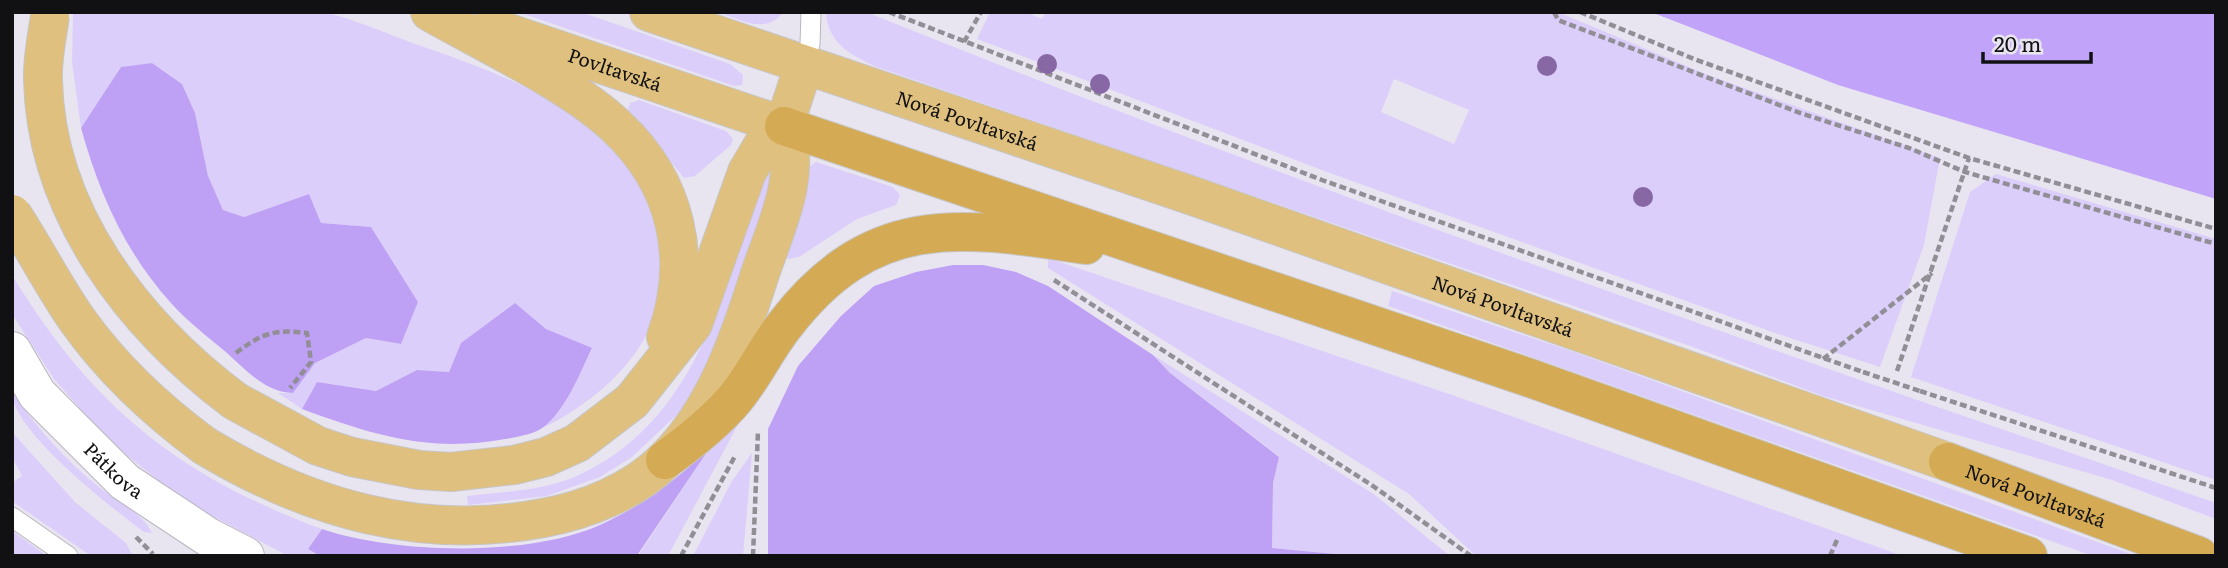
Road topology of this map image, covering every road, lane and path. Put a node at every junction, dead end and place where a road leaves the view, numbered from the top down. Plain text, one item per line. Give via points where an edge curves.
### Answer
1 (50, 12) edge
2 (430, 12) edge
3 (446, 12) edge
4 (649, 12) edge
5 (811, 12) edge
6 (889, 12) edge
7 (981, 12) edge
8 (1554, 12) edge
9 (1580, 12) edge
10 (964, 42) junction
11 (804, 65) junction
12 (784, 126) junction
13 (1969, 158) junction
14 (1965, 172) junction
15 (12, 214) edge
16 (2216, 229) edge
17 (2216, 244) edge
18 (1185, 261) junction
19 (1932, 272) junction
20 (1045, 275) dead end
21 (12, 351) edge
22 (1823, 359) junction
23 (1896, 372) dead end
24 (632, 401) junction
25 (759, 425) dead end
26 (740, 446) dead end
27 (666, 460) junction
28 (1948, 462) joint
29 (2216, 488) edge
30 (12, 517) edge
31 (1836, 540) dead end
32 (199, 546) edge
33 (68, 556) edge
34 (245, 556) edge
35 (681, 556) edge
36 (753, 556) edge
37 (1471, 556) edge
38 (1830, 556) edge
39 (2028, 556) edge
40 (2199, 556) edge

1 - 24 main road, bridge via 43,78 46,111 52,145 73,206 108,272 135,308 178,355 235,401 286,431 352,457 389,466 451,471 514,466 547,457 577,443
2 - 24 main road via 592,106 617,127 655,174 676,234 679,294 660,351
3 - 12 main road, Povltavská
4 - 11 main road
5 - 11 lane
6 - 10 path
7 - 10 path
8 - 14 path via 1558,20
9 - 13 path via 1694,59
10 - 22 path via 1322,180
11 - 12 main road
11 - 28 main road, Nová Povltavská via 1193,196
12 - 18 highway
12 - 24 main road via 763,145 747,172 693,324
12 - 27 main road via 791,149 789,181 744,325 709,400
13 - 14 path
13 - 16 path
14 - 17 path
14 - 19 path
15 - 27 main road, bridge via 78,320 157,408 205,446 266,480 333,506 400,523 460,527 567,514 620,493
18 - 27 highway via 980,231 932,232 891,243 845,267 808,297 734,400
18 - 39 highway via 1682,431
19 - 22 path
19 - 23 path
20 - 37 path via 1373,486
21 - 32 street, Pátkova via 37,394 125,482
22 - 29 path, bridge
25 - 36 path
26 - 35 path
28 - 40 highway, Nová Povltavská
30 - 33 lane
31 - 38 path
32 - 34 street, Pátkova

